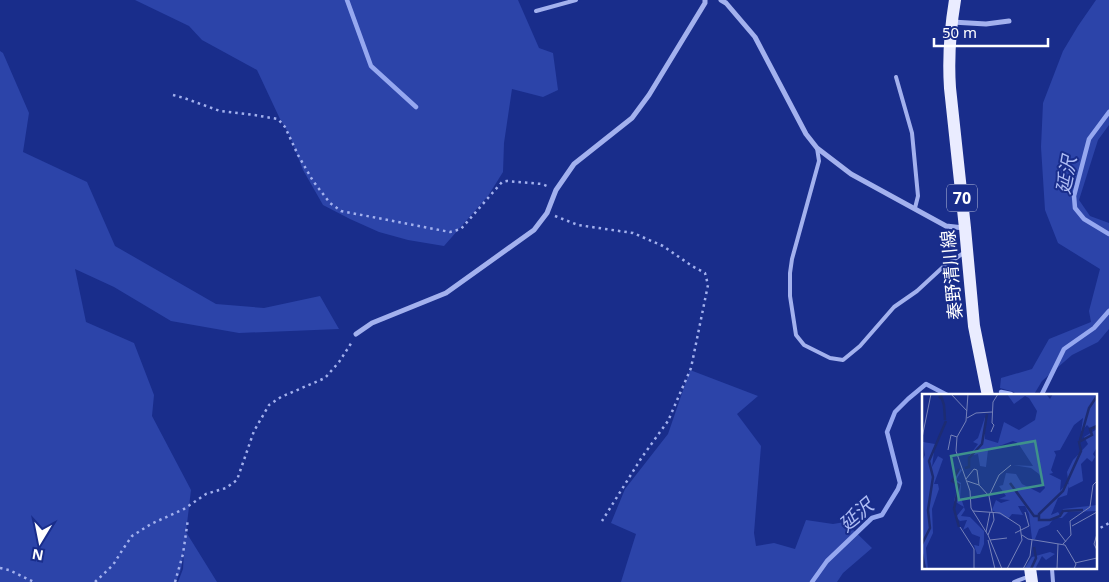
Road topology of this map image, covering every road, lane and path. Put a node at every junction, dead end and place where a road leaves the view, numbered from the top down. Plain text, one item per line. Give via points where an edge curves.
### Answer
1 (576, 0) edge
2 (705, 0) edge
3 (721, 0) edge
4 (955, 0) edge
5 (563, 2) edge
6 (536, 11) dead end
7 (1009, 21) dead end
8 (951, 22) junction
9 (896, 77) dead end
10 (173, 95) dead end
11 (817, 148) junction
12 (556, 190) junction
13 (915, 208) junction
14 (547, 213) junction
15 (966, 228) junction
16 (967, 251) junction
17 (356, 334) joint
18 (988, 394) edge
19 (188, 519) dead end
20 (602, 521) dead end
21 (1109, 523) edge
22 (1096, 530) edge
23 (0, 568) edge
24 (1031, 575) edge
25 (34, 582) edge
26 (96, 582) edge
27 (175, 582) edge
28 (1014, 582) edge

1 - 5 lane
2 - 12 street via 632,118 574,164
3 - 11 street via 755,37 806,134
4 - 8 main road, 秦野清川線 / 70
5 - 6 lane
7 - 8 street via 986,24
8 - 15 main road, 秦野清川線 / 70 via 950,88
9 - 13 lane via 912,133 918,196
10 - 12 path via 220,111 278,119 313,181 330,203 341,211 450,232 461,230 502,182 542,184
11 - 13 street via 851,174
11 - 16 lane via 819,161 790,273 796,335 804,345 830,358 843,360 860,346 894,307
12 - 14 street
13 - 15 street via 946,226
14 - 17 street via 534,230 446,293 372,323
14 - 20 path via 578,225 633,233 663,246 705,272 708,285 690,368 668,421
15 - 16 main road, 秦野清川線 / 70
16 - 18 main road, 秦野清川線 / 70 via 974,326
17 - 26 path via 325,378 269,405 254,430 237,480 132,536 113,565
19 - 27 path
21 - 22 path
23 - 25 path
24 - 28 lane

